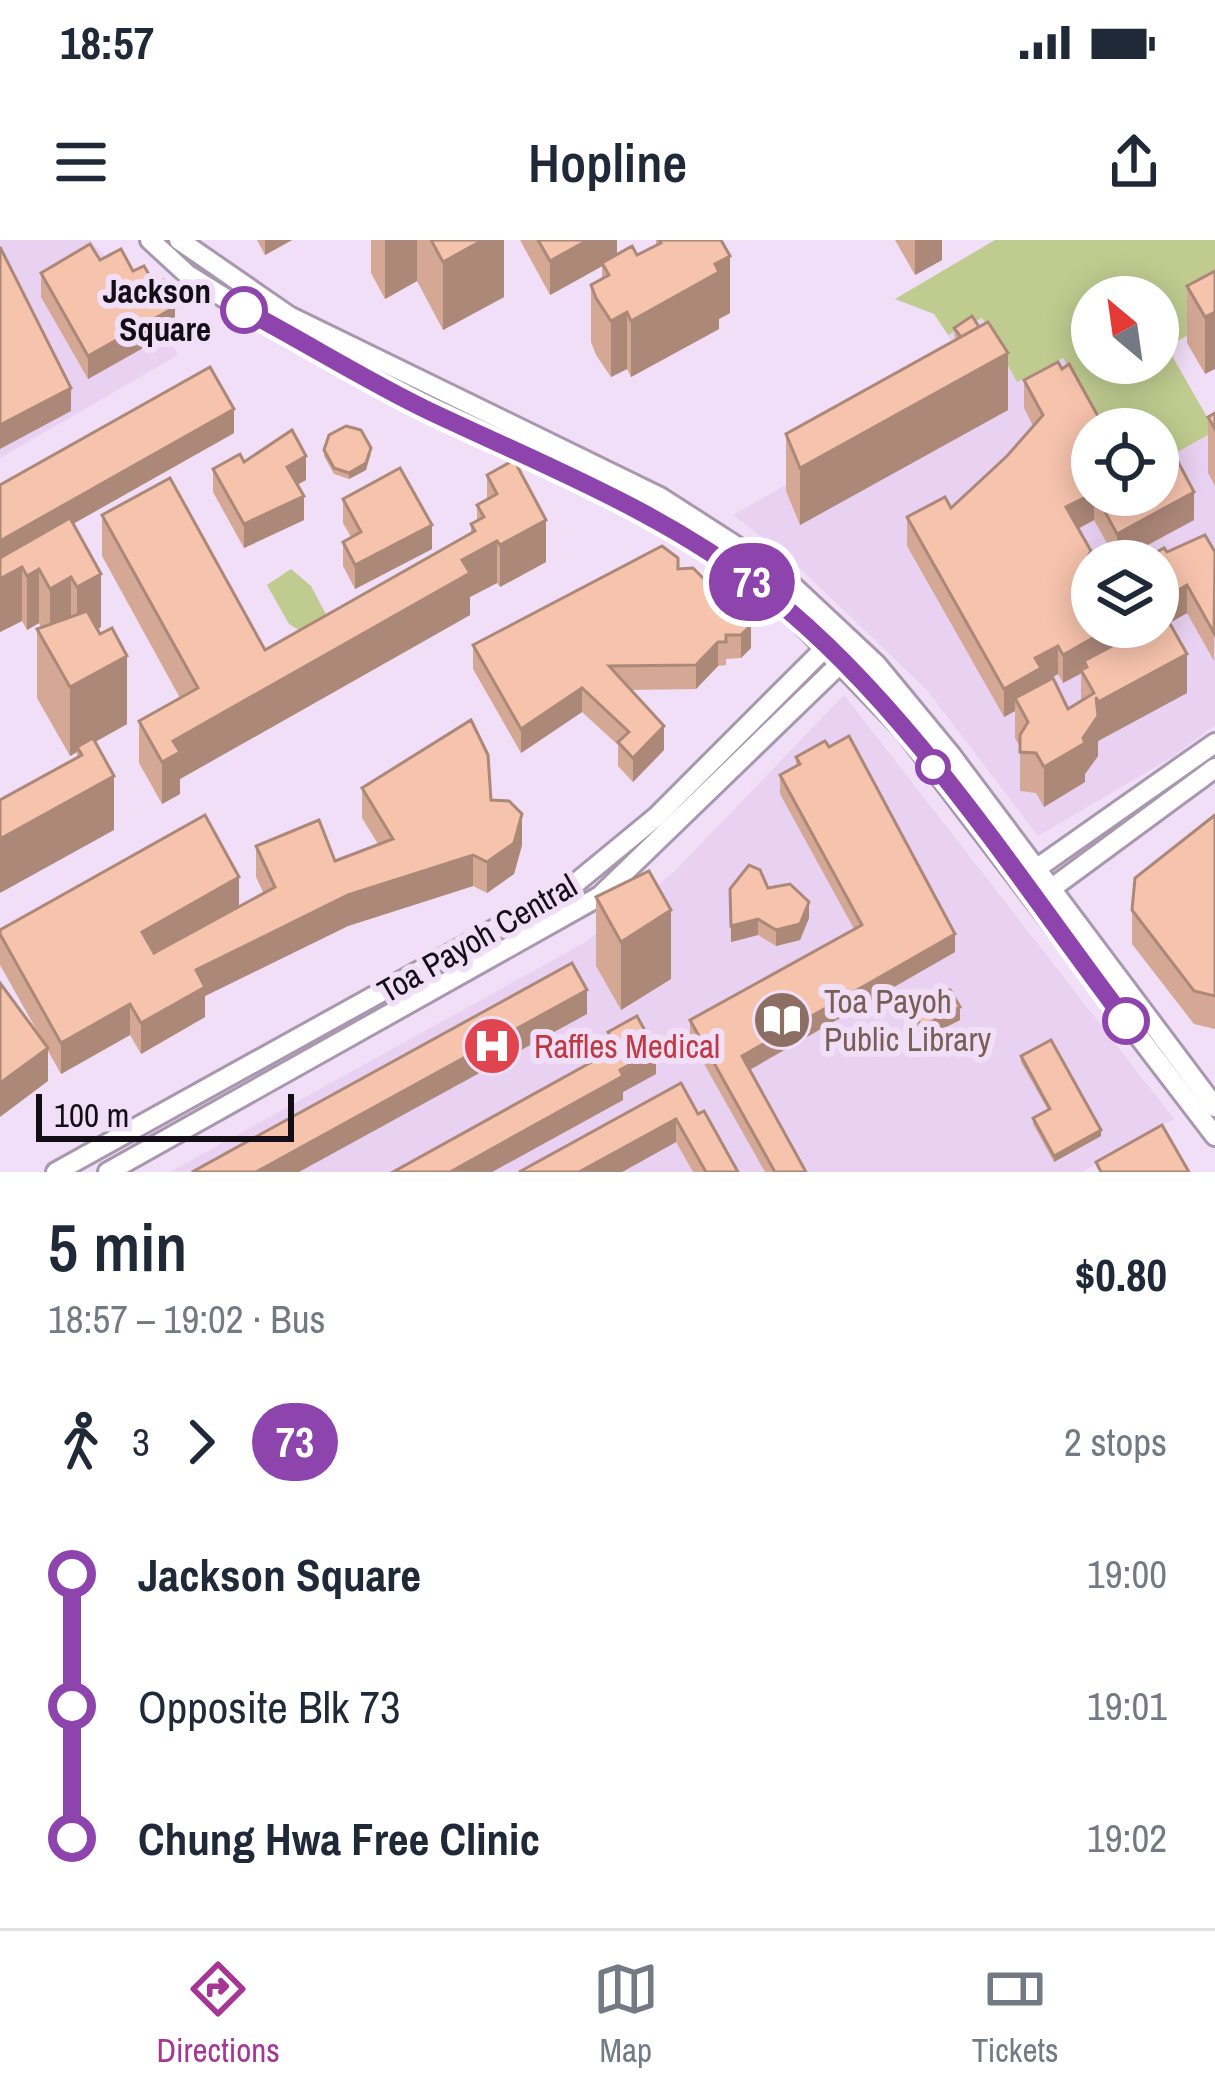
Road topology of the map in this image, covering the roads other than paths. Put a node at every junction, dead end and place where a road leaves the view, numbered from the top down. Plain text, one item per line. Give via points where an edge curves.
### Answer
1 (150, 240) edge
2 (179, 240) edge
3 (842, 631) junction
4 (858, 647) junction
5 (825, 648) junction
6 (840, 663) junction
7 (1215, 743) edge
8 (1215, 768) edge
9 (1038, 867) junction
10 (1019, 881) junction
11 (1054, 887) junction
12 (1034, 901) junction
13 (1215, 1107) edge
14 (1215, 1136) edge
15 (56, 1172) edge
16 (108, 1172) edge

1 - 5 street via 188,275 325,355 710,551
2 - 3 street via 290,316 707,523
3 - 4 street
3 - 5 street, Toa Payoh Central
4 - 6 street, Toa Payoh Central
4 - 9 street
5 - 6 street
5 - 15 street, Toa Payoh Central via 656,817 571,887
6 - 10 street via 904,730
6 - 16 street, Toa Payoh Central via 599,896
7 - 9 street
8 - 11 street
9 - 10 street
9 - 11 street
10 - 12 street
11 - 12 street
11 - 13 street
12 - 14 street

